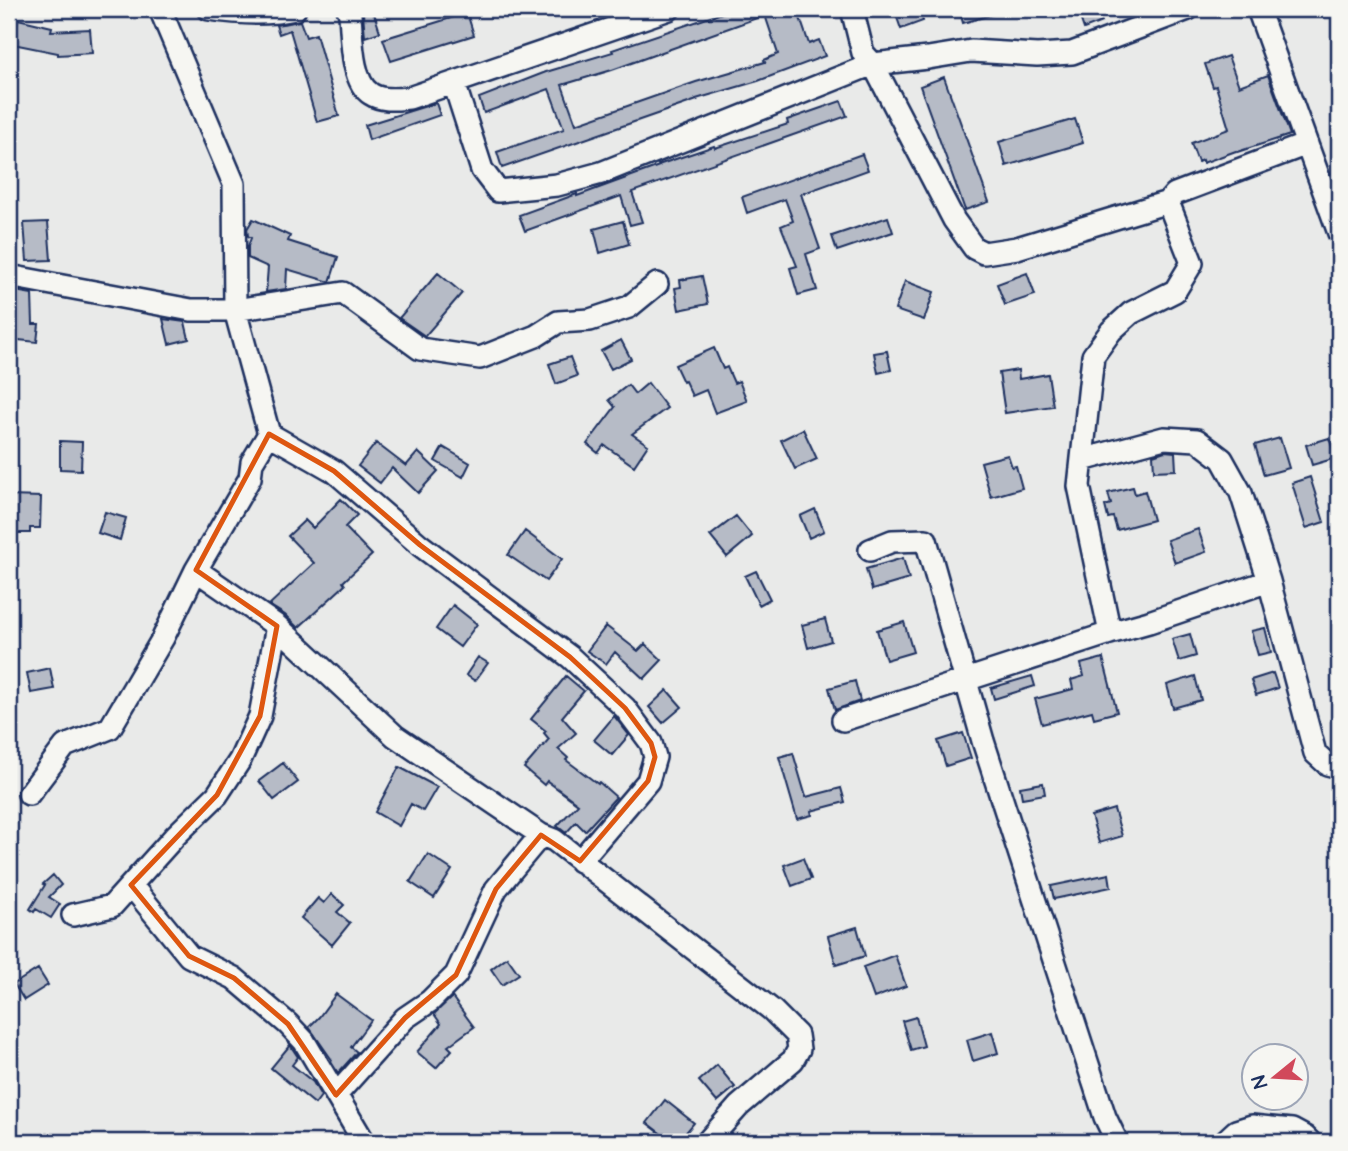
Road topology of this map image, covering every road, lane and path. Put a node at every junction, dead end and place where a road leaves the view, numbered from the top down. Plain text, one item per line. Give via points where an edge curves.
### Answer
1 (160, 9) edge
2 (209, 9) edge
3 (295, 9) edge
4 (348, 9) edge
5 (669, 9) edge
6 (852, 9) edge
7 (1188, 9) edge
8 (1258, 9) edge
9 (873, 64) junction
10 (454, 83) junction
11 (1307, 144) junction
12 (1168, 202) junction
13 (1339, 233) edge
14 (9, 276) edge
15 (657, 284) dead end
16 (235, 310) junction
17 (269, 434) junction
18 (1082, 460) junction
19 (870, 550) dead end
20 (196, 570) junction
21 (1269, 580) junction
22 (277, 626) junction
23 (1110, 633) junction
24 (964, 679) junction
25 (843, 720) dead end
26 (1339, 767) edge
27 (29, 794) dead end
28 (541, 835) junction
29 (580, 861) junction
30 (131, 885) junction
31 (73, 915) dead end
32 (336, 1095) junction
33 (364, 1142) edge
34 (707, 1142) edge
35 (1117, 1142) edge
36 (1224, 1142) edge
37 (1310, 1142) edge

1 - 16 street via 234,184
2 - 3 street
4 - 10 street via 353,58 370,94 409,98
5 - 10 street
6 - 9 street via 863,53
7 - 9 street via 1072,53 971,51
8 - 11 street
9 - 10 street via 601,173 557,185 498,191 482,170
9 - 12 street via 954,220 974,248 984,253 1017,248
11 - 12 street via 1175,194
11 - 13 street
12 - 18 street via 1192,263 1175,291 1131,313 1093,356
14 - 16 street via 191,310
15 - 16 street via 629,307 590,320 558,322 480,358 420,349 343,293
16 - 17 street
17 - 20 street via 252,462 250,478
17 - 29 street via 334,471 420,545 570,657 625,708 652,743 655,757 648,781
18 - 21 street via 1164,438 1196,440 1222,459 1241,493
18 - 23 street via 1079,486
19 - 24 street via 892,541 926,540
20 - 22 street
20 - 27 street via 163,638 110,728 65,746
21 - 23 street
21 - 26 street via 1315,753
22 - 28 street via 395,736
22 - 30 street via 260,716 240,760 217,795
23 - 24 street
24 - 25 street
24 - 35 street
28 - 29 street
28 - 32 street via 496,889 456,975 405,1018
29 - 34 street via 772,1010 797,1035 799,1049 793,1060 739,1106
30 - 31 street via 112,906
30 - 32 street via 189,956 234,978 288,1024
32 - 33 street
36 - 37 street via 1236,1131 1252,1126 1292,1130

